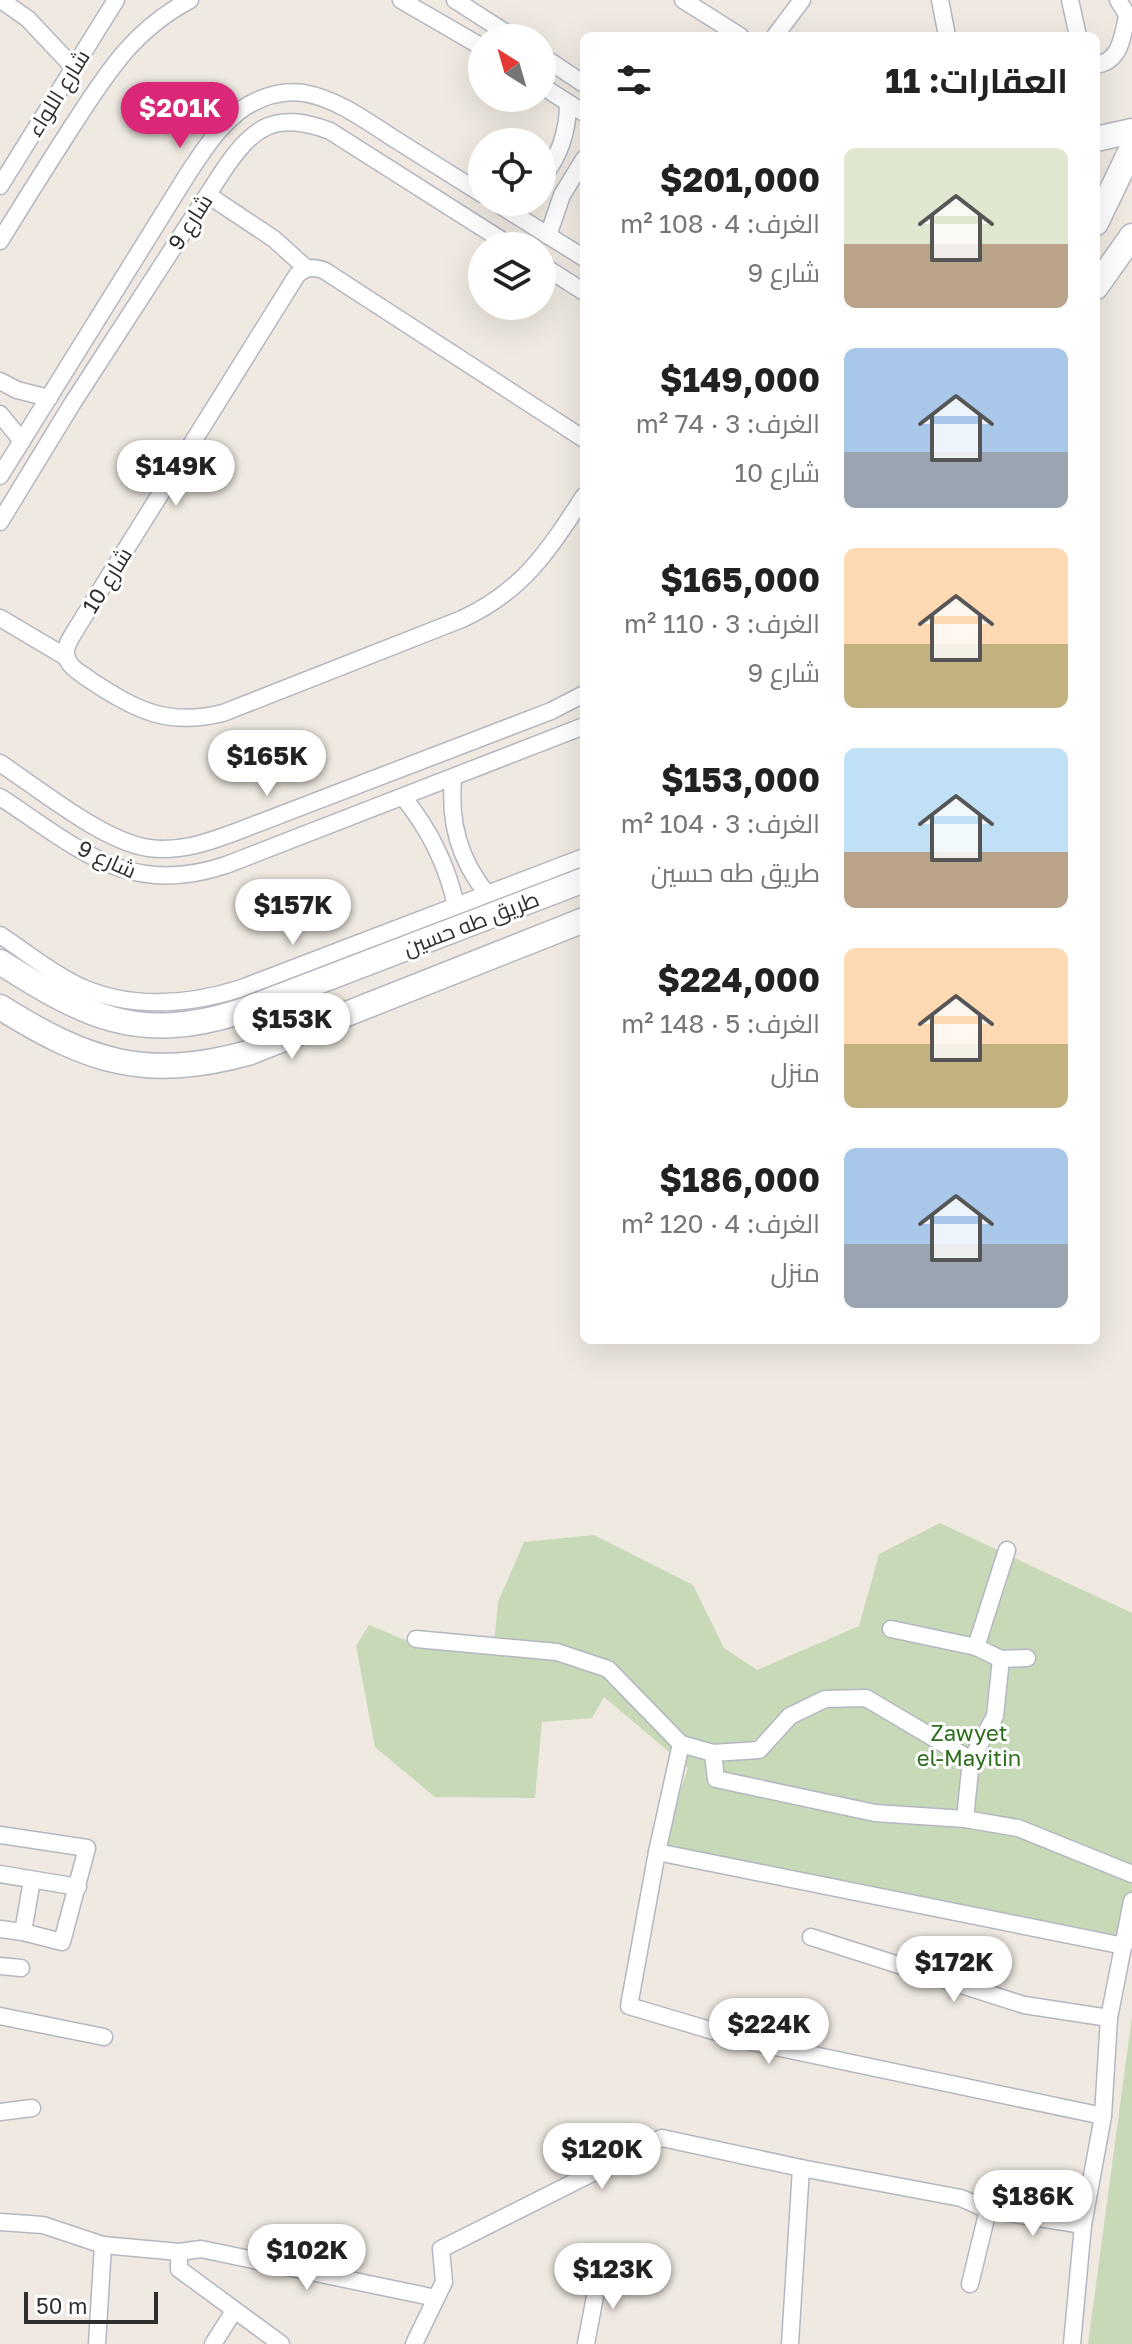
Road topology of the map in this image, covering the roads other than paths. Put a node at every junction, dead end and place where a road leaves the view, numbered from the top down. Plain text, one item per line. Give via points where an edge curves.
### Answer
1 (1, 0) edge
2 (116, 0) edge
3 (190, 0) edge
4 (401, 0) edge
5 (455, 0) edge
6 (683, 0) edge
7 (802, 0) edge
8 (940, 0) edge
9 (1070, 0) edge
10 (1118, 0) edge
11 (1130, 20) edge
12 (492, 24) edge
13 (734, 32) edge
14 (778, 32) edge
15 (946, 32) edge
16 (1077, 32) edge
17 (468, 39) edge
18 (1100, 64) edge
19 (556, 65) edge
20 (74, 68) junction
21 (580, 81) edge
22 (556, 95) edge
23 (568, 103) junction
24 (580, 110) edge
25 (1132, 131) edge
26 (1100, 138) edge
27 (1132, 148) edge
28 (21, 152) junction
29 (556, 154) edge
30 (200, 156) junction
31 (580, 166) edge
32 (46, 167) junction
33 (223, 171) junction
34 (468, 185) edge
35 (0, 186) edge
36 (208, 195) junction
37 (520, 216) edge
38 (1100, 216) edge
39 (1100, 221) edge
40 (489, 232) edge
41 (542, 232) edge
42 (549, 232) edge
43 (1132, 237) edge
44 (0, 241) edge
45 (556, 241) edge
46 (580, 256) edge
47 (306, 268) junction
48 (556, 274) edge
49 (1100, 281) edge
50 (580, 289) edge
51 (0, 381) edge
52 (49, 398) junction
53 (0, 414) edge
54 (580, 436) edge
55 (22, 441) junction
56 (0, 476) edge
57 (580, 502) edge
58 (0, 522) edge
59 (0, 618) edge
60 (66, 657) junction
61 (580, 696) edge
62 (580, 728) edge
63 (0, 763) edge
64 (453, 778) junction
65 (0, 797) edge
66 (403, 797) junction
67 (316, 800) junction
68 (326, 827) junction
69 (580, 862) edge
70 (567, 879) edge
71 (487, 894) junction
72 (450, 916) junction
73 (580, 922) edge
74 (0, 935) edge
75 (0, 962) edge
76 (0, 1007) edge
77 (1007, 1550) dead end
78 (891, 1629) dead end
79 (416, 1639) dead end
80 (976, 1647) junction
81 (1027, 1658) dead end
82 (1001, 1659) junction
83 (681, 1744) junction
84 (713, 1753) junction
85 (971, 1760) junction
86 (965, 1819) junction
87 (0, 1835) edge
88 (657, 1852) junction
89 (0, 1874) edge
90 (1132, 1874) edge
91 (32, 1880) junction
92 (78, 1887) junction
93 (1132, 1901) edge
94 (0, 1929) edge
95 (23, 1932) junction
96 (811, 1937) dead end
97 (1124, 1946) junction
98 (0, 1966) edge
99 (21, 1968) dead end
100 (0, 2016) edge
101 (1109, 2018) junction
102 (104, 2037) dead end
103 (32, 2108) dead end
104 (0, 2112) edge
105 (1103, 2116) junction
106 (801, 2168) junction
107 (988, 2210) junction
108 (0, 2222) edge
109 (1083, 2225) junction
110 (103, 2245) junction
111 (179, 2252) junction
112 (600, 2270) dead end
113 (970, 2284) dead end
114 (436, 2298) junction
115 (234, 2311) junction
116 (97, 2344) edge
117 (213, 2344) edge
118 (281, 2344) edge
119 (414, 2344) edge
120 (586, 2344) edge
121 (790, 2344) edge
122 (1072, 2344) edge

1 - 20 street via 28,19
2 - 20 street, شارع اللواء
3 - 32 street, شارع اللواء via 124,51
4 - 17 street
5 - 12 street
6 - 13 street
7 - 14 street
8 - 15 street
9 - 16 street
10 - 11 street
11 - 18 street via 1117,52
19 - 21 street
20 - 28 street, شارع اللواء
22 - 23 street
23 - 24 street
23 - 29 street via 566,131
25 - 26 main road
27 - 38 main road
28 - 32 street
28 - 35 street, شارع اللواء
30 - 33 street
30 - 34 street, شارع 9 via 245,107 282,92 303,93 348,109
30 - 52 street, شارع 9
31 - 42 street via 562,195
32 - 44 street, شارع اللواء
33 - 36 street, شارع 9
33 - 40 street, شارع 9 via 260,131 299,121 330,131
36 - 47 street
36 - 58 street, شارع 9
37 - 41 street
39 - 43 main road
43 - 49 main road
45 - 46 street
47 - 54 street via 325,271
47 - 60 street, شارع 10 via 78,626
48 - 50 street
51 - 52 street
52 - 55 street, شارع 9
53 - 55 street
55 - 56 street, شارع 9
57 - 60 street via 541,560 494,602 223,713 192,719 141,710 71,667
59 - 60 street
61 - 67 street, شارع 9
62 - 64 street, شارع 9
63 - 67 street, شارع 9 via 99,829 147,848 199,845
64 - 66 street, شارع 9
64 - 71 street via 457,840
65 - 68 street, شارع 9 via 85,853 143,876 206,872
66 - 68 street, شارع 9
66 - 72 street via 445,867
67 - 68 street
69 - 70 street
70 - 71 street
70 - 72 main road, طريق طه حسين
71 - 72 street
72 - 74 street via 239,989 177,1002 135,1001 88,989
72 - 75 main road, طريق طه حسين via 239,1012 199,1023 136,1024 96,1015
73 - 76 main road, طريق طه حسين via 212,1063 139,1066 102,1059 67,1046
77 - 80 street
78 - 80 street
79 - 83 street via 557,1652 608,1669
80 - 82 street
81 - 82 street
82 - 85 street via 995,1716
83 - 84 street
83 - 88 street
84 - 85 street via 759,1750 790,1716 825,1699 866,1698
84 - 86 street via 716,1779 875,1813
85 - 86 street
86 - 90 street via 1018,1828
87 - 92 street via 87,1848
88 - 97 street
88 - 105 street via 629,2006 747,2041
89 - 91 street
91 - 92 street
91 - 95 street
92 - 95 street via 62,1942
93 - 97 street
94 - 95 street
96 - 101 street via 1024,2005
97 - 101 street
98 - 99 street
100 - 102 street
101 - 105 street
103 - 104 street
105 - 109 street
106 - 107 street via 961,2198
106 - 114 street via 662,2138 441,2249 444,2282
106 - 121 street
107 - 109 street
107 - 113 street
108 - 110 street via 43,2225
109 - 122 street
110 - 111 street
110 - 116 street
111 - 114 street via 201,2249
111 - 115 street via 179,2269
112 - 120 street
114 - 119 street
115 - 117 street
115 - 118 street

